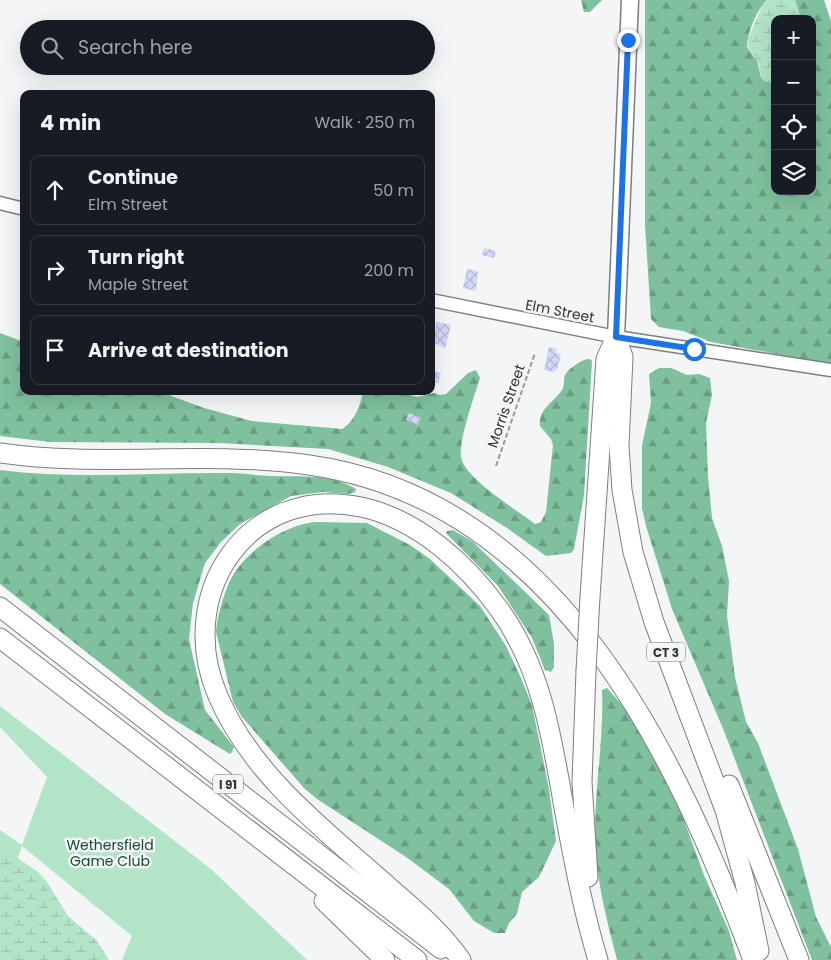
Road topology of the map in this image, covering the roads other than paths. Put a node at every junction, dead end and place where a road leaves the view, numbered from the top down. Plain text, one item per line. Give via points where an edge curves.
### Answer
1 (630, 0) edge
2 (0, 203) edge
3 (20, 208) edge
4 (435, 301) edge
5 (616, 337) junction
6 (831, 370) edge
7 (0, 453) edge
8 (0, 607) edge
9 (0, 638) edge
10 (688, 708) junction
11 (285, 858) junction
12 (385, 960) edge
13 (417, 960) edge
14 (456, 960) edge
15 (461, 960) edge
16 (600, 960) edge
17 (753, 960) edge
18 (761, 960) edge
19 (798, 960) edge

1 - 5 main road, CT 3
2 - 3 street
4 - 5 street, Elm Street
5 - 6 street, Elm Street
5 - 10 highway, CT 3 via 623,358 619,446 628,531 649,607
5 - 16 highway, CT 3, bridge via 606,359 583,733 583,822
7 - 17 highway via 82,459 271,461 318,466 356,474 400,489 473,527 514,558 552,595 635,708 693,811
8 - 14 highway, I 91
9 - 11 highway, I 91
10 - 18 highway, CT 3 via 729,824
10 - 19 highway via 711,741
11 - 12 highway
11 - 13 highway, I 91
15 - 16 highway via 434,927 280,788 239,734 216,691 206,659 204,633 206,605 214,583 226,560 244,539 266,522 287,512 317,505 343,505 372,510 400,521 452,558 479,584 502,614 526,655 544,707 579,886

